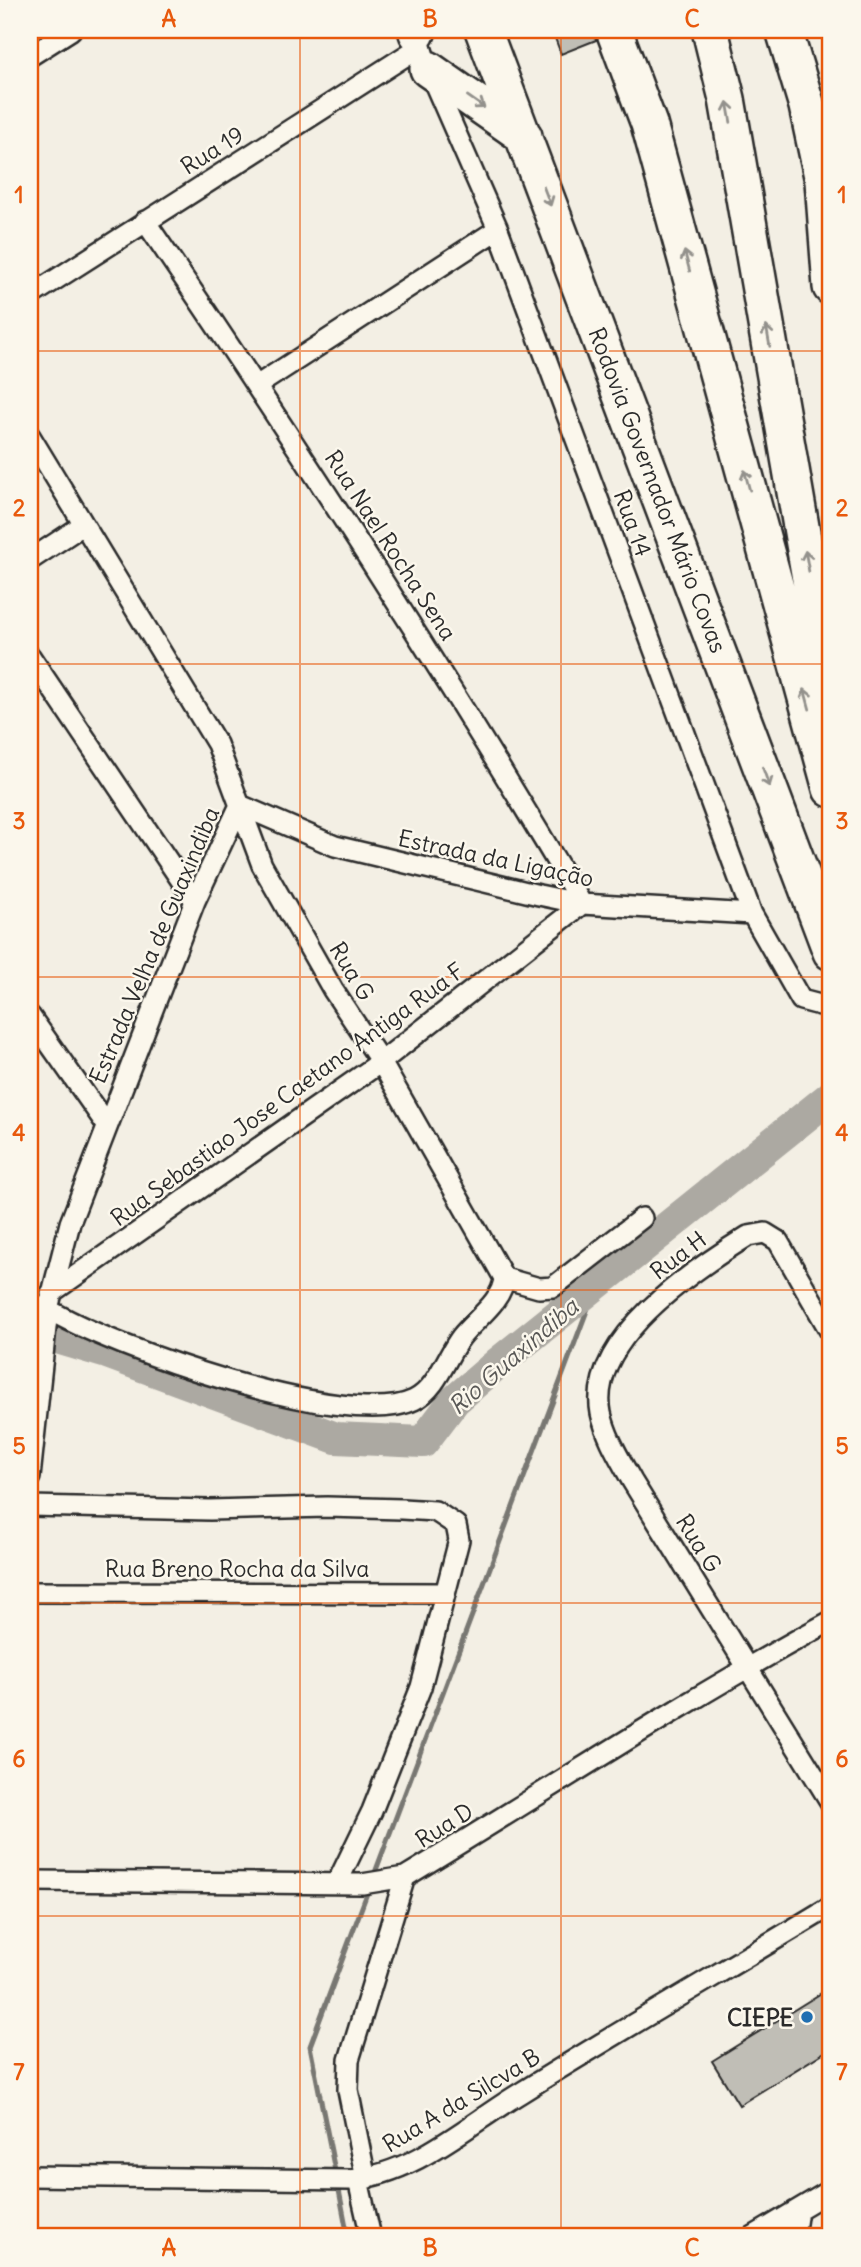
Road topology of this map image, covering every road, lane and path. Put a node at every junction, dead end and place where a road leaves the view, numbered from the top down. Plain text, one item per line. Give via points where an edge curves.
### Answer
1 (71, 30) edge
2 (483, 30) edge
3 (710, 30) edge
4 (784, 30) edge
5 (615, 33) dead end
6 (420, 41) edge
7 (30, 56) edge
8 (524, 136) junction
9 (827, 180) edge
10 (145, 221) junction
11 (498, 229) junction
12 (831, 287) edge
13 (30, 296) edge
14 (258, 386) junction
15 (30, 436) edge
16 (83, 525) junction
17 (30, 560) edge
18 (30, 656) edge
19 (831, 700) edge
20 (831, 789) edge
21 (240, 805) junction
22 (195, 901) junction
23 (582, 904) junction
24 (752, 914) junction
25 (831, 952) edge
26 (831, 1004) edge
27 (30, 1016) edge
28 (381, 1062) junction
29 (106, 1124) junction
30 (642, 1218) dead end
31 (504, 1278) junction
32 (30, 1296) edge
33 (47, 1318) junction
34 (831, 1333) edge
35 (36, 1383) edge
36 (612, 1444) joint
37 (30, 1477) edge
38 (30, 1506) edge
39 (30, 1592) edge
40 (444, 1593) junction
41 (831, 1621) edge
42 (746, 1667) junction
43 (831, 1804) edge
44 (405, 1877) junction
45 (30, 1881) edge
46 (338, 1881) junction
47 (831, 1906) edge
48 (30, 2176) edge
49 (358, 2180) junction
50 (831, 2190) edge
51 (798, 2210) junction
52 (371, 2237) edge
53 (752, 2237) edge
54 (794, 2237) edge

1 - 7 street
2 - 8 highway, Rodovia Governador Mário Covas
19 -> 3 highway via 727,99
4 - 9 highway
20 -> 5 highway via 649,124
6 -> 8 highway
6 - 10 street, Rua 19
6 - 11 street, Rua 14
8 -> 25 highway, Rodovia Governador Mário Covas
9 - 12 highway
10 - 13 street, Rua 19
10 - 14 street, Rua Nael Rocha Sena
11 - 14 street
11 - 24 street, Rua 14
14 - 23 street, Rua Nael Rocha Sena via 410,619
15 - 16 street, Estrada Velha de Guaxindiba
16 - 17 street
16 - 21 street, Estrada Velha de Guaxindiba via 217,744
18 - 22 street
21 - 22 street, Estrada Velha de Guaxindiba
21 - 23 street, Estrada da Ligação via 335,846
21 - 28 street, Rua G via 262,865 333,990
22 - 29 street, Estrada Velha de Guaxindiba
23 - 24 street, Estrada da Ligação
23 - 28 street, Rua Sebastiao Jose Caetano Antiga Rua F
24 - 26 street, Rua 14 via 802,1000
27 - 29 street
28 - 31 street, Rua G
28 - 33 street, Rua Sebastiao Jose Caetano Antiga Rua F
29 - 33 street, Estrada Velha de Guaxindiba via 70,1223
30 - 31 street via 553,1287 540,1289
31 - 33 street via 500,1292 455,1345 427,1391 387,1408 344,1406 233,1382
32 - 33 lane
33 - 35 street, Estrada Velha de Guaxindiba
34 - 36 street, Rua H via 778,1241 765,1233 748,1236 653,1306 620,1342 606,1370 600,1403
35 - 37 street, Estrada Velha de Guaxindiba
36 - 42 street, Rua G
38 - 40 street via 435,1511 453,1521 460,1534
39 - 40 street, Rua Breno Rocha da Silva
40 - 46 street via 421,1687 372,1811
41 - 42 street, Rua D
42 - 43 street, Rua G
42 - 44 street, Rua D
44 - 46 street, Rua D via 362,1884
44 - 49 street via 349,2060
45 - 46 street, Rua D
47 - 49 street, Rua A da Silcva B via 520,2092 432,2151 398,2169
48 - 49 street, Rua A da Silcva B
49 - 52 street
50 - 51 street
51 - 53 street
51 - 54 street

